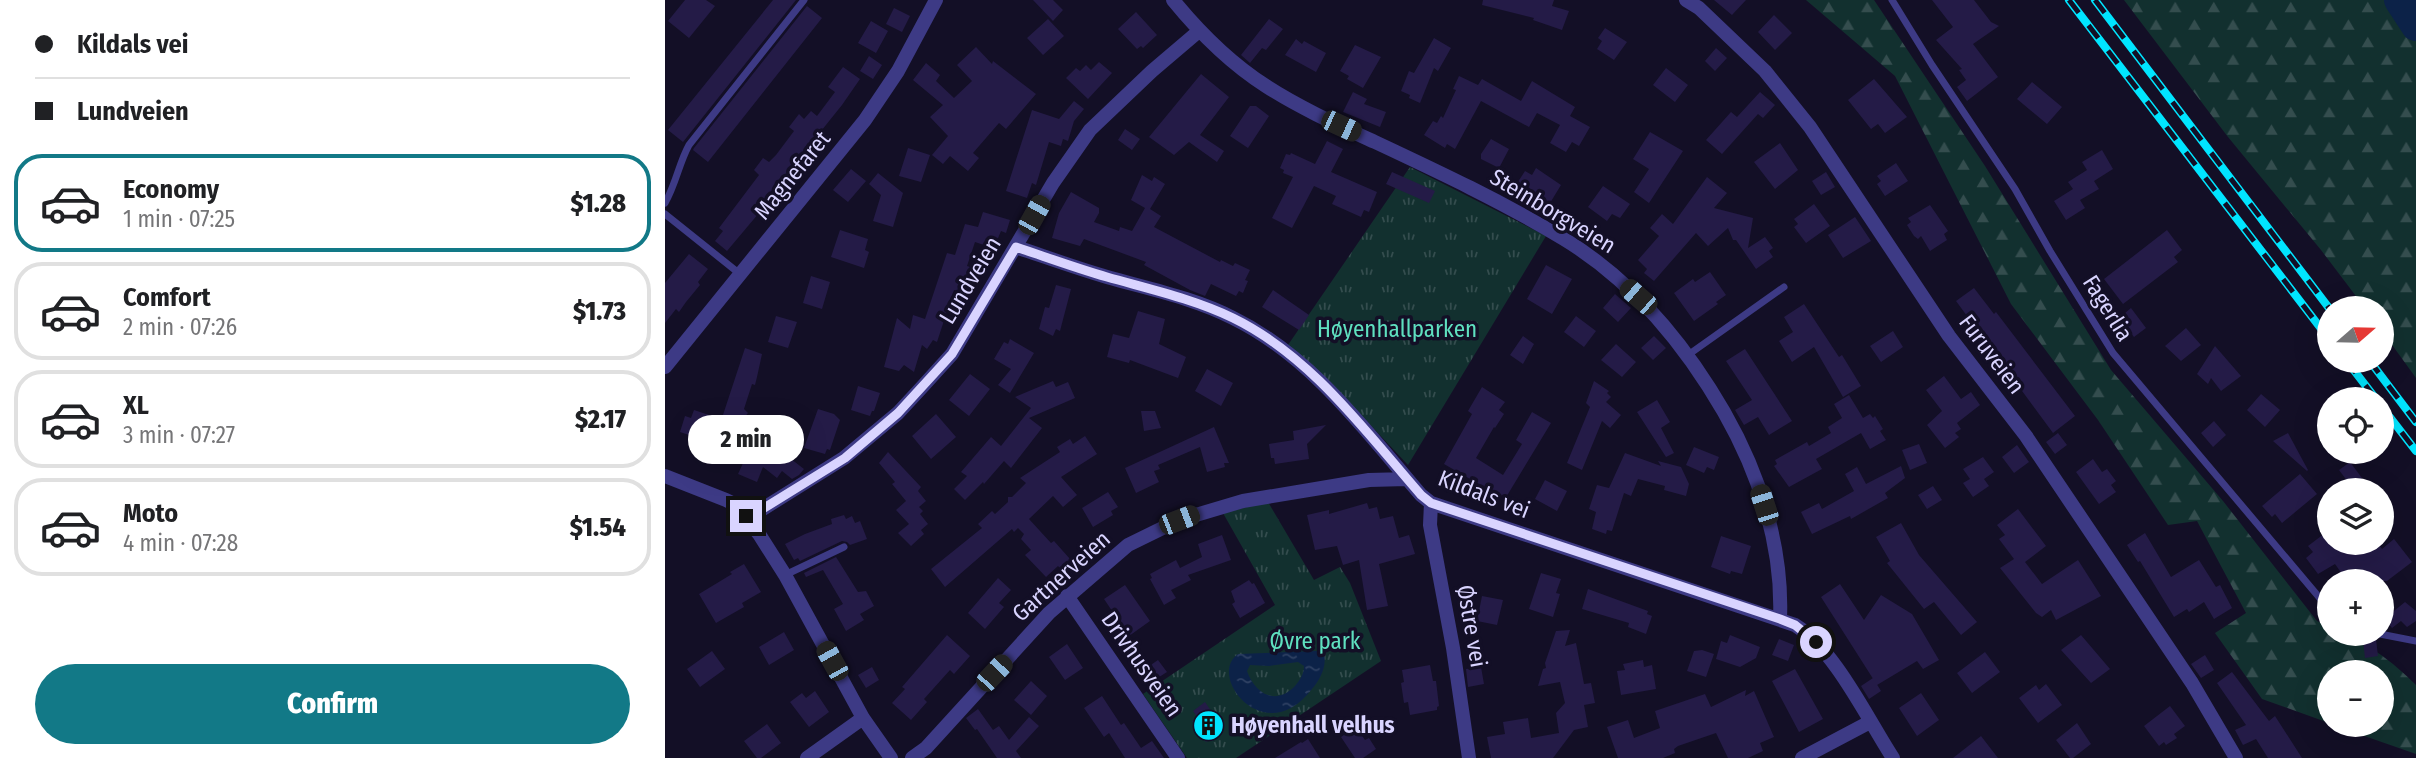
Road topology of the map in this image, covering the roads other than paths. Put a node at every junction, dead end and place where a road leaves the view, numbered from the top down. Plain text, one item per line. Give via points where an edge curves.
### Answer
1 (804, 0) edge
2 (936, 0) edge
3 (1173, 0) edge
4 (1686, 0) edge
5 (1892, 0) edge
6 (1199, 32) junction
7 (665, 203) edge
8 (665, 214) edge
9 (1016, 247) junction
10 (741, 274) junction
11 (1784, 287) dead end
12 (1688, 355) junction
13 (665, 367) edge
14 (665, 476) edge
15 (1407, 479) junction
16 (1431, 503) junction
17 (746, 516) junction
18 (844, 547) dead end
19 (785, 575) junction
20 (2317, 595) edge
21 (1067, 596) junction
22 (1780, 619) junction
23 (2394, 637) edge
24 (2416, 641) edge
25 (863, 718) junction
26 (1870, 722) junction
27 (807, 758) edge
28 (891, 758) edge
29 (912, 758) edge
30 (1178, 758) edge
31 (1469, 758) edge
32 (1803, 758) edge
33 (1893, 758) edge
34 (2236, 758) edge

1 - 7 lane via 689,145
2 - 10 street, Magnefaret via 865,120
3 - 6 street, Steinborgveien
4 - 34 street, Furuveien via 1765,71 1810,127 1949,336 2026,436 2192,683
5 - 20 lane, Fagerlia via 2008,178 2113,353
6 - 9 street, Lundveien via 1090,130
6 - 12 street, Steinborgveien via 1266,87 1495,199 1566,240 1638,297
8 - 10 lane
9 - 15 street, Kildals vei via 1237,320 1300,363
9 - 17 street, Lundveien via 952,354 898,413 845,458
10 - 13 street, Magnefaret
11 - 12 lane
12 - 22 street, Steinborgveien via 1732,427 1768,514 1780,573
14 - 17 street via 726,500
15 - 16 street, Kildals vei
15 - 21 street, Gartnerveien via 1323,487 1195,513 1128,545
16 - 22 street, Kildals vei
16 - 31 street, Østre vei via 1430,525
17 - 19 street
18 - 19 lane
19 - 25 street
21 - 29 street, Gartnerveien
21 - 30 street, Drivhusveien
22 - 26 street, Kildals vei via 1806,632 1826,652
23 - 24 lane
25 - 27 street
25 - 28 street
26 - 32 street
26 - 33 street, Kildals vei

